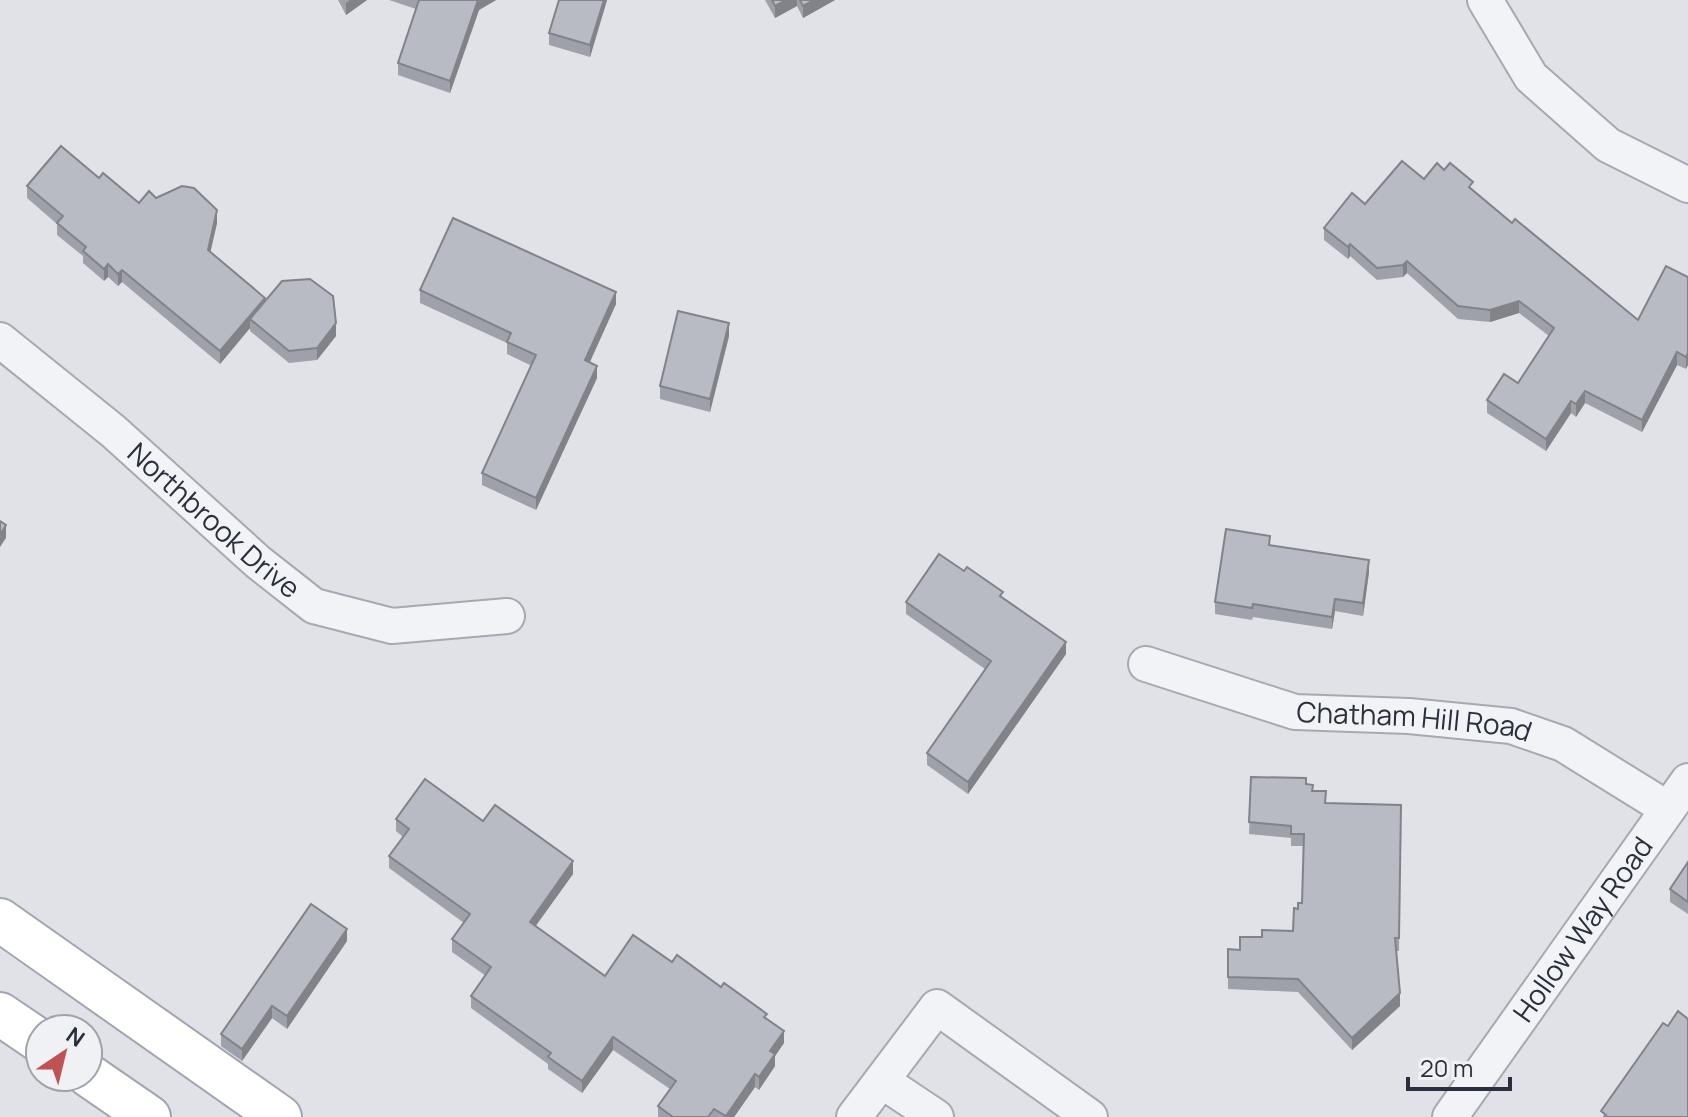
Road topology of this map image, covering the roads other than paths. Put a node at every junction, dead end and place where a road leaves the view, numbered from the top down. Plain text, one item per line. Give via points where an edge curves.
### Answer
1 (1485, 0) edge
2 (1688, 185) edge
3 (0, 340) edge
4 (507, 616) dead end
5 (1146, 664) dead end
6 (1688, 781) edge
7 (1668, 809) junction
8 (0, 920) edge
9 (0, 1014) edge
10 (24, 1030) edge
11 (882, 1081) junction
12 (104, 1086) edge
13 (149, 1117) edge
14 (280, 1117) edge
15 (854, 1117) edge
16 (936, 1117) edge
17 (1090, 1117) edge
18 (1450, 1117) edge

1 - 2 street via 1531,77 1608,145
3 - 4 street, Northbrook Drive via 314,606 392,626
5 - 7 street, Chatham Hill Road via 1295,712 1511,726 1563,744
6 - 7 street, Hollow Way Road
7 - 18 street, Hollow Way Road
8 - 14 main road
9 - 10 main road
11 - 15 street
11 - 16 street
11 - 17 street via 937,1007
12 - 13 main road

